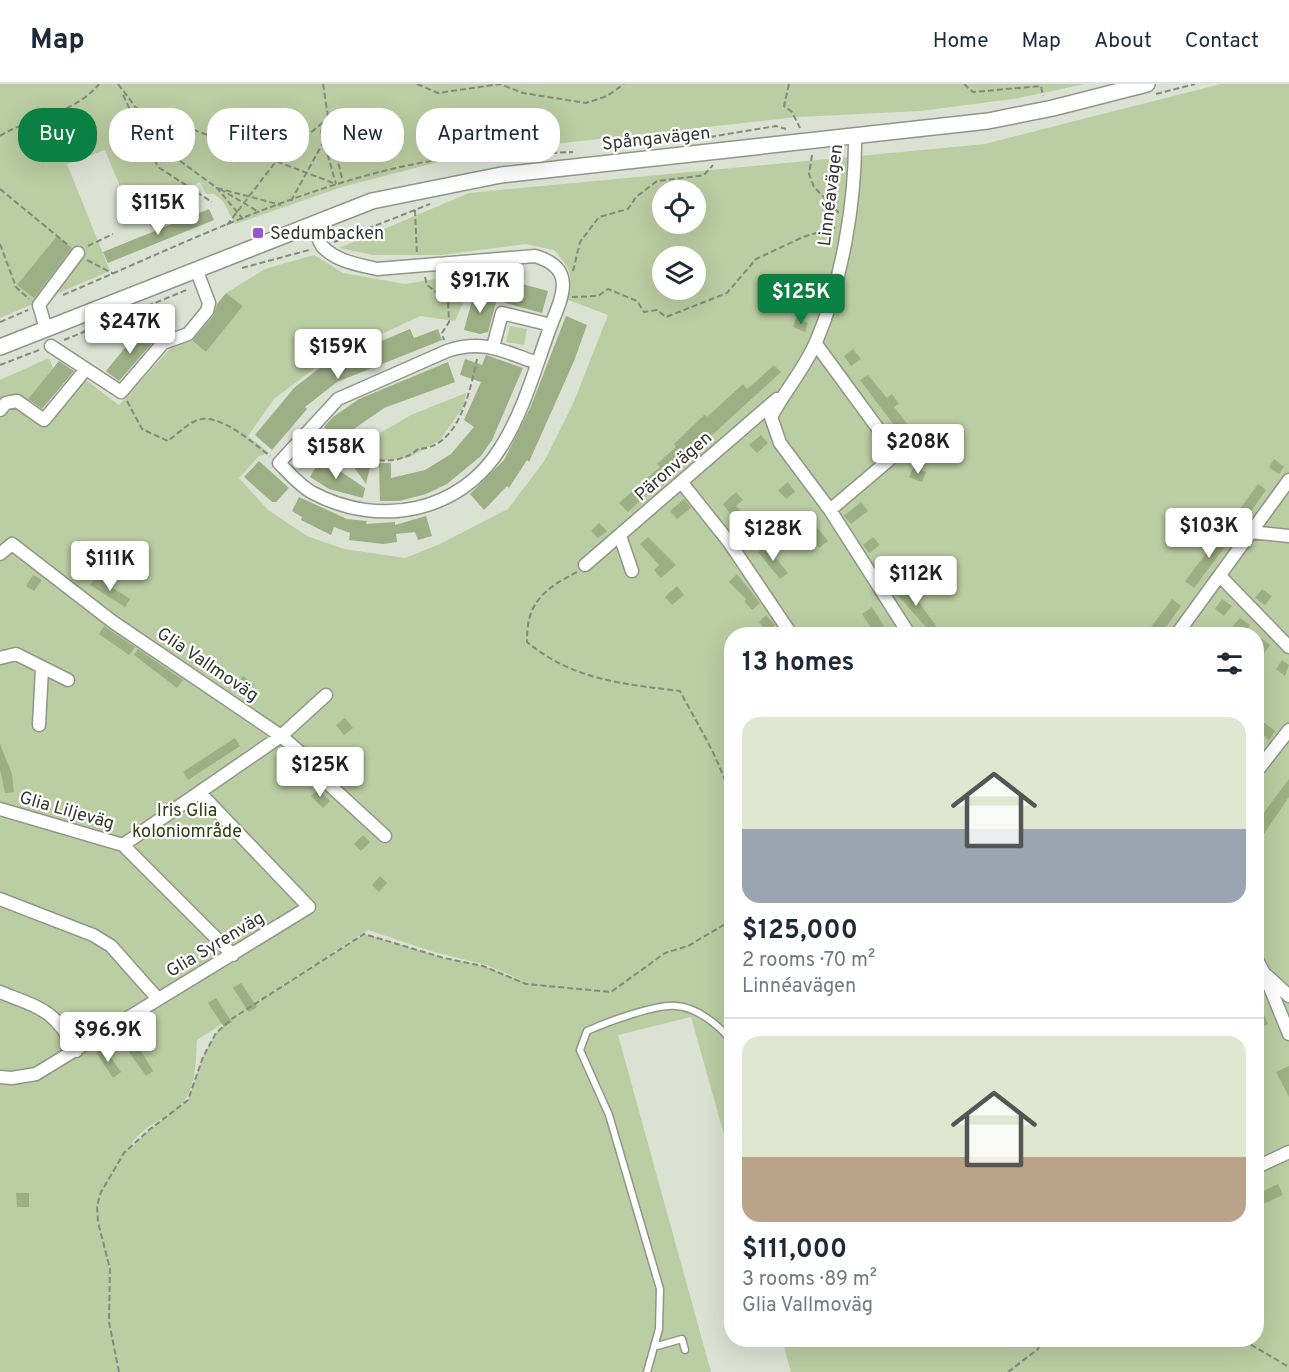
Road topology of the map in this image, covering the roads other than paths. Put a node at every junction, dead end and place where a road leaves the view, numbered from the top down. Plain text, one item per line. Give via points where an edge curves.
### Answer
1 (1147, 90) edge
2 (855, 135) junction
3 (313, 223) junction
4 (77, 252) road end
5 (196, 269) junction
6 (551, 325) junction
7 (46, 329) junction
8 (816, 344) junction
9 (51, 345) road end
10 (0, 347) edge
11 (493, 347) junction
12 (537, 363) junction
13 (86, 369) junction
14 (784, 392) junction
15 (0, 410) edge
16 (1289, 480) edge
17 (682, 483) junction
18 (830, 510) junction
19 (1250, 532) junction
20 (620, 536) junction
21 (1289, 536) edge
22 (0, 554) edge
23 (585, 565) road end
24 (632, 572) dead end
25 (1220, 576) junction
26 (786, 627) edge
27 (905, 627) edge
28 (1183, 627) edge
29 (1289, 647) edge
30 (0, 658) edge
31 (42, 669) junction
32 (68, 680) dead end
33 (326, 695) dead end
34 (39, 725) dead end
35 (1289, 730) edge
36 (281, 736) junction
37 (1266, 759) joint
38 (1264, 762) edge
39 (200, 794) junction
40 (0, 809) edge
41 (385, 836) dead end
42 (123, 845) junction
43 (0, 899) edge
44 (232, 955) junction
45 (1264, 974) edge
46 (1264, 975) edge
47 (0, 992) edge
48 (1289, 996) edge
49 (158, 999) junction
50 (724, 1032) edge
51 (1289, 1034) edge
52 (76, 1051) junction
53 (0, 1077) edge
54 (1289, 1152) edge
55 (1264, 1164) edge
56 (657, 1346) junction
57 (685, 1350) dead end
58 (647, 1372) edge

1 - 2 street, Spångavägen via 988,121
2 - 3 street, Spångavägen via 501,175 372,201
2 - 8 street, Linnéavägen via 848,224
3 - 5 street, Spångavägen
3 - 6 street via 322,245 352,263 377,269 535,256 550,261 560,271 565,288
4 - 7 street via 38,306
5 - 7 street, Spångavägen
5 - 13 street via 209,303 188,334 163,342 121,392
6 - 11 street via 502,313
6 - 12 street
7 - 10 street, Spångavägen
8 - 14 street, Linnéavägen
8 - 18 street via 890,445 889,460
9 - 13 street
11 - 12 street
11 - 12 street via 464,345 338,399 279,463 311,492 343,505 382,513 422,508 467,486 501,448
13 - 15 street via 44,420 17,401 6,403
14 - 17 street, Päronvägen
14 - 18 street, Linnéavägen via 771,417 780,443
16 - 19 street
17 - 20 street, Päronvägen
17 - 26 street via 729,542
18 - 27 street, Linnéavägen
19 - 21 street
19 - 25 street
20 - 23 street, Päronvägen
20 - 24 street
22 - 36 street, Glia Vallmoväg via 12,544 113,622
25 - 28 street
25 - 29 street
30 - 31 street via 16,654
31 - 32 street
31 - 34 street
33 - 36 street, Glia Liljeväg
35 - 37 street
36 - 39 street, Glia Liljeväg
36 - 41 street, Glia Vallmoväg
37 - 38 street
39 - 42 street, Glia Liljeväg
39 - 44 street, Glia Syrenväg via 309,907
40 - 42 street, Glia Liljeväg
42 - 44 street
43 - 49 street via 93,935 111,946
44 - 49 street, Glia Syrenväg
45 - 48 street
46 - 51 street
47 - 52 street via 42,1008 58,1020
49 - 52 street, Glia Syrenväg
50 - 56 lane via 714,1020 677,1005 618,1018 587,1030 580,1050 609,1115 660,1289
52 - 53 street, Glia Syrenväg via 36,1074
54 - 55 street
56 - 57 lane via 682,1339
56 - 58 lane

